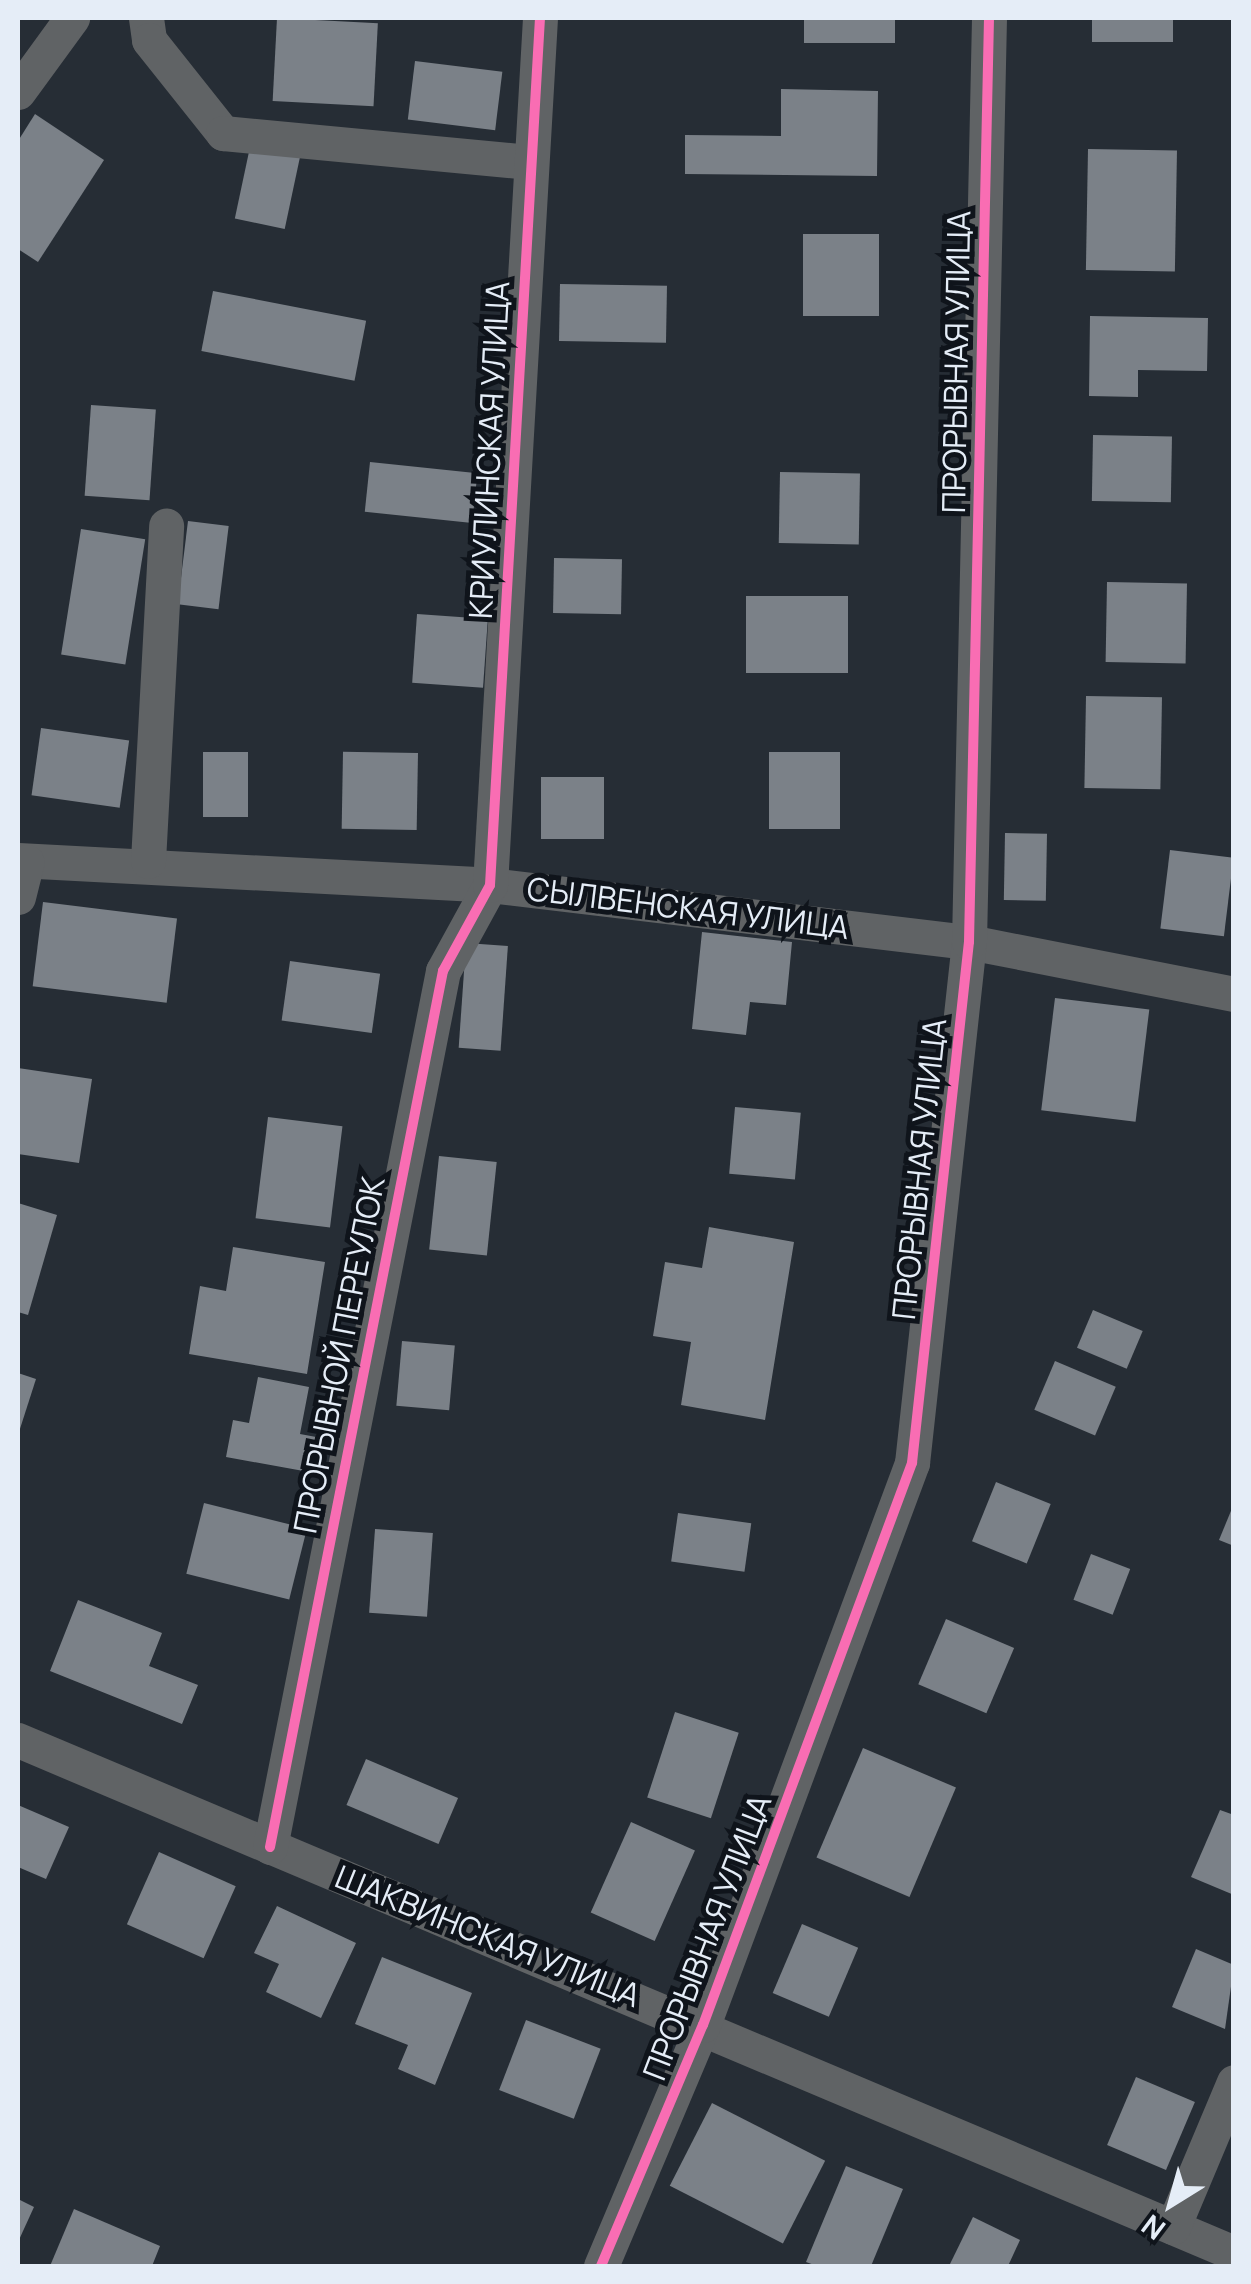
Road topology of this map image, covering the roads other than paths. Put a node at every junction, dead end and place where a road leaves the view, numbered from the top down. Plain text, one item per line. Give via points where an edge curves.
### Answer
1 (72, 18) edge
2 (146, 18) edge
3 (540, 18) edge
4 (989, 18) edge
5 (18, 92) edge
6 (530, 162) junction
7 (166, 525) dead end
8 (22, 861) edge
9 (148, 861) junction
10 (490, 884) junction
11 (18, 897) edge
12 (969, 942) junction
13 (1234, 994) edge
14 (18, 1740) edge
15 (270, 1846) junction
16 (703, 2024) junction
17 (1234, 2082) edge
18 (1173, 2227) junction
19 (1234, 2253) edge
20 (600, 2266) edge

1 - 5 street
2 - 6 street via 149,40 223,133
3 - 6 street, КРИУЛИНСКАЯ УЛИЦА
4 - 12 street, ПРОРЫВНАЯ УЛИЦА
6 - 10 street, КРИУЛИНСКАЯ УЛИЦА
7 - 9 street
8 - 9 street, СЫЛВЕНСКАЯ УЛИЦА
8 - 11 street
9 - 10 street, СЫЛВЕНСКАЯ УЛИЦА
10 - 12 street, СЫЛВЕНСКАЯ УЛИЦА
10 - 15 street, ПРОРЫВНОЙ ПЕРЕУЛОК via 443,971
12 - 13 street, СЫЛВЕНСКАЯ УЛИЦА
12 - 16 street, ПРОРЫВНАЯ УЛИЦА via 912,1463
14 - 15 street, ШАКВИНСКАЯ УЛИЦА
15 - 16 street, ШАКВИНСКАЯ УЛИЦА
16 - 18 street, ШАКВИНСКАЯ УЛИЦА
16 - 20 street, ПРОРЫВНАЯ УЛИЦА
17 - 18 street
18 - 19 street, ШАКВИНСКАЯ УЛИЦА

